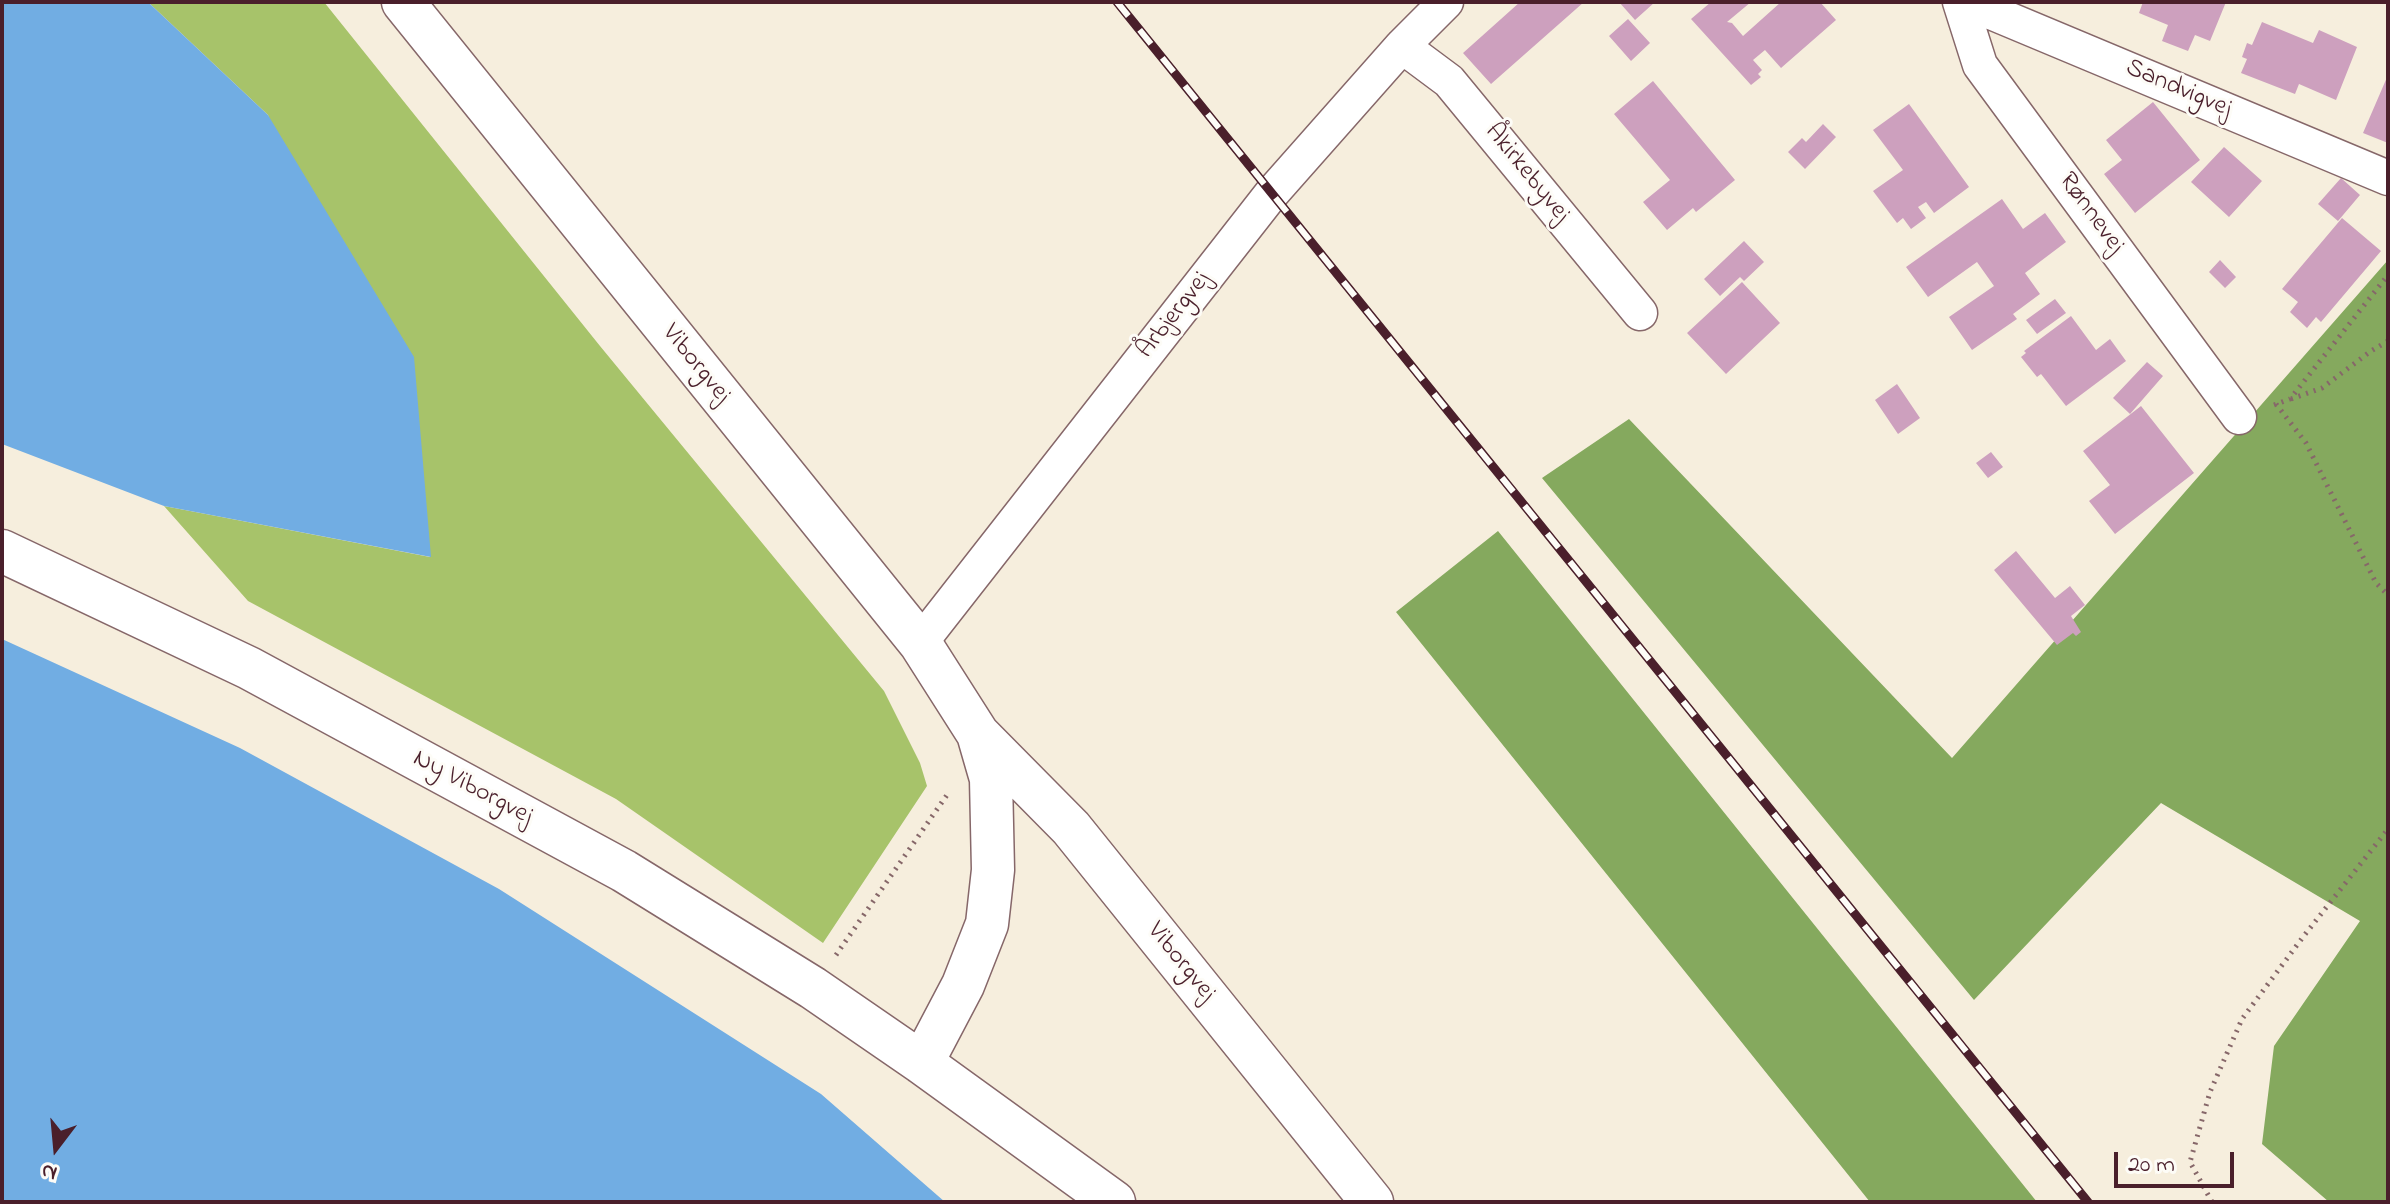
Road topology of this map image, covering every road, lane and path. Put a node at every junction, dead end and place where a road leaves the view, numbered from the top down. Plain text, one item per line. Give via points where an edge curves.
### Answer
1 (403, 2) edge
2 (1446, 2) edge
3 (1960, 2) edge
4 (1967, 2) edge
5 (1402, 46) junction
6 (2388, 178) edge
7 (2388, 275) edge
8 (1640, 313) dead end
9 (2388, 341) edge
10 (2290, 399) junction
11 (2276, 404) junction
12 (2239, 417) joint
13 (2, 551) edge
14 (2388, 595) edge
15 (920, 643) junction
16 (978, 734) junction
17 (2388, 829) edge
18 (813, 988) junction
19 (922, 1063) junction
20 (1114, 1202) edge
21 (1372, 1202) edge
22 (2212, 1202) edge

1 - 15 street, Viborgvej
2 - 5 street, Årbjergvej
3 - 12 street, Rønnevej via 1980,65
4 - 6 street, Sandvigvej
5 - 8 street, Åkirkebyvej via 1449,81
5 - 15 street, Årbjergvej via 1272,193
7 - 10 path
9 - 10 path via 2322,388
10 - 11 path
11 - 12 path
11 - 14 path via 2306,443 2376,583
13 - 18 street, Ny Viborgvej via 263,675 624,871
15 - 16 street, Viborgvej
16 - 18 path via 948,794
16 - 19 street, Viborgvej via 991,779 993,870 987,924 963,985
16 - 21 street, Viborgvej via 1071,828
17 - 22 path via 2242,1019 2210,1092 2190,1162
18 - 19 street, Ny Viborgvej
19 - 20 street

